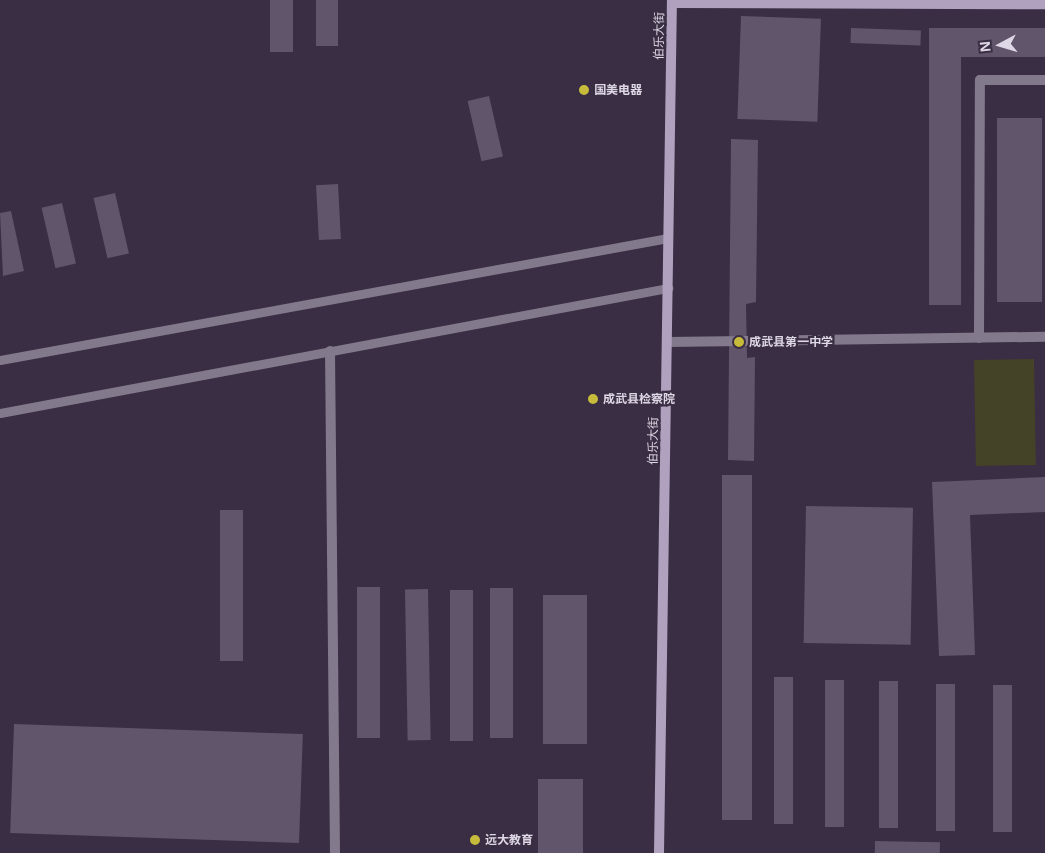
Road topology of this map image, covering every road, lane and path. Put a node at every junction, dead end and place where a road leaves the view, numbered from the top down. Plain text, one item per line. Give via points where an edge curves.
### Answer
1 (672, 1) edge
2 (1045, 4) edge
3 (1045, 80) edge
4 (668, 238) junction
5 (668, 288) junction
6 (1045, 337) edge
7 (979, 338) junction
8 (667, 342) junction
9 (330, 351) junction
10 (0, 360) edge
11 (0, 412) edge
12 (335, 853) edge
13 (659, 853) edge

1 - 2 main road
1 - 4 main road, 伯乐大街
3 - 7 street via 980,80
4 - 5 main road, 伯乐大街
4 - 10 lane
5 - 8 main road, 伯乐大街
5 - 9 lane
6 - 7 street
7 - 8 street
8 - 13 main road, 伯乐大街
9 - 11 lane
9 - 12 street

